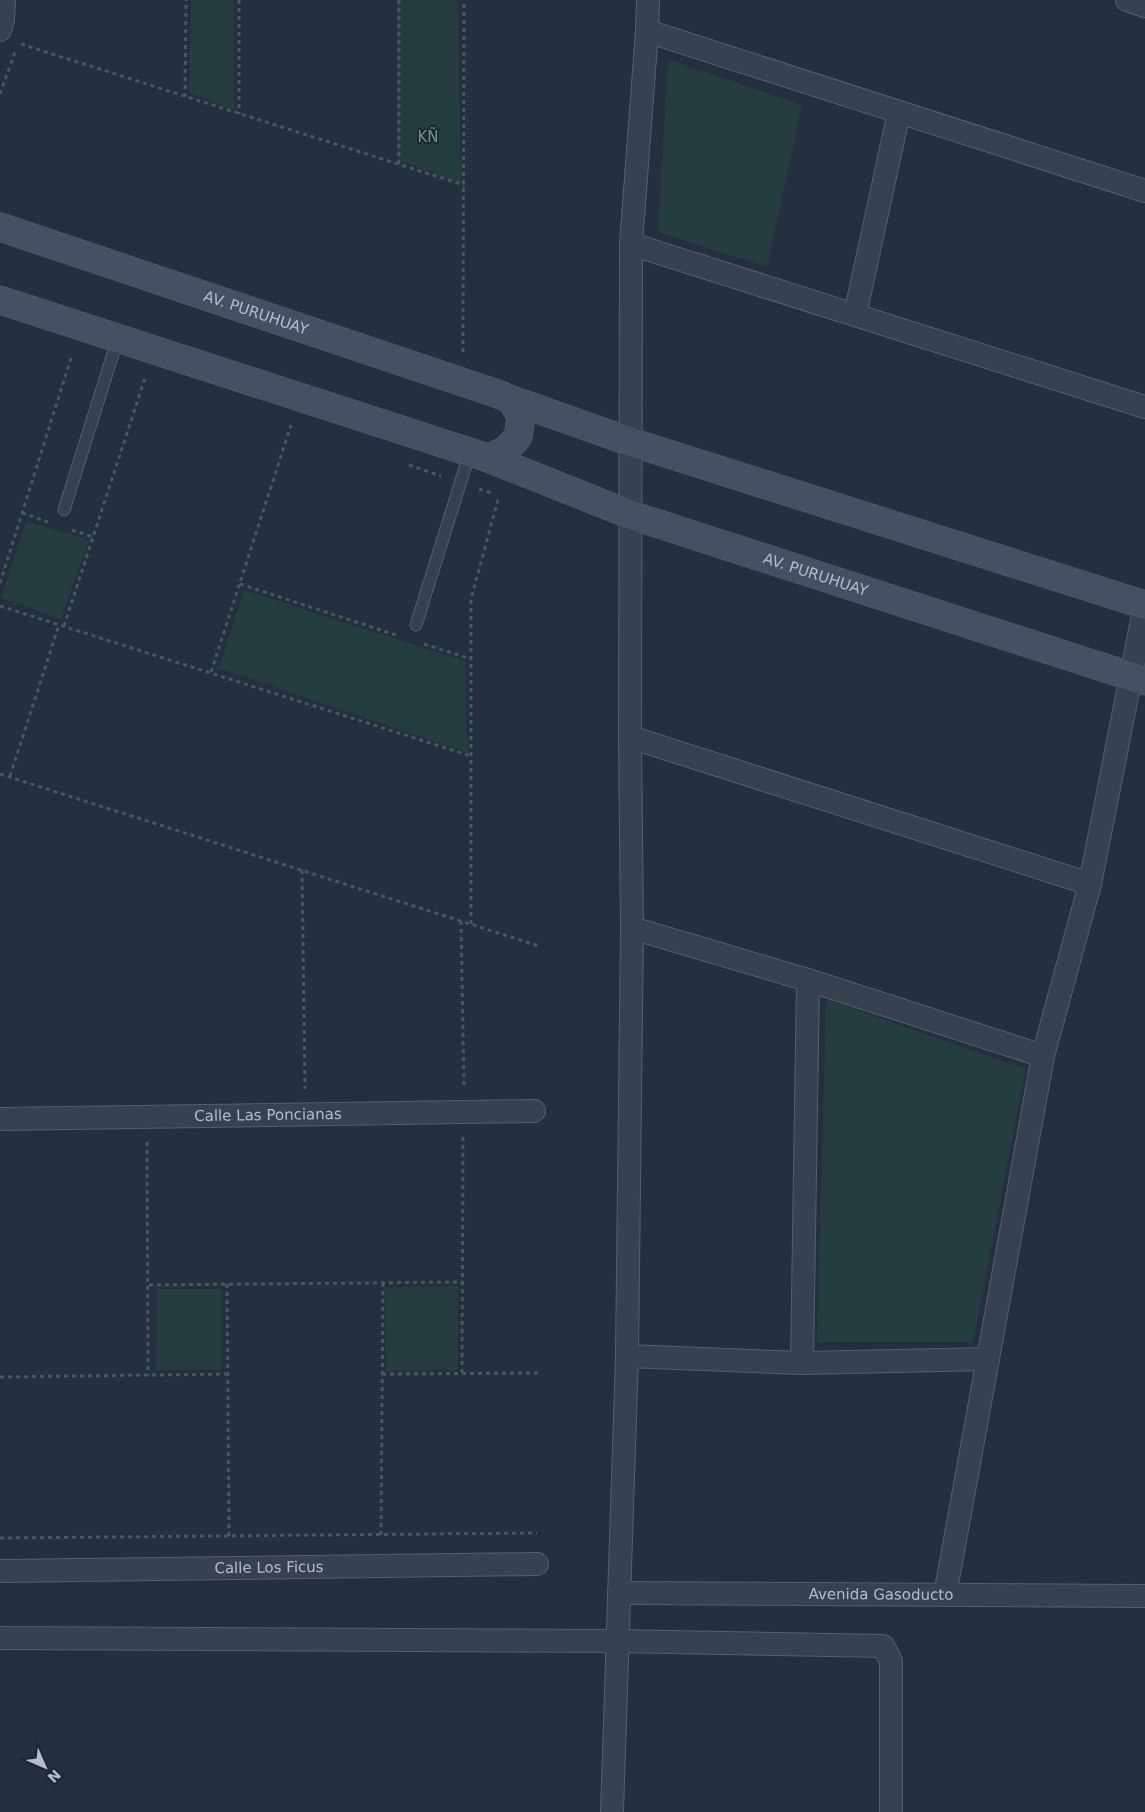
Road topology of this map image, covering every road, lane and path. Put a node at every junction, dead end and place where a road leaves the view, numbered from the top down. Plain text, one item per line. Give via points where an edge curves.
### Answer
1 (4, 0) edge
2 (186, 0) edge
3 (239, 0) edge
4 (399, 0) edge
5 (464, 0) edge
6 (648, 0) edge
7 (1127, 0) edge
8 (1145, 6) edge
9 (0, 30) edge
10 (647, 31) junction
11 (18, 43) dead end
12 (185, 97) junction
13 (899, 112) junction
14 (239, 114) junction
15 (399, 164) junction
16 (464, 185) junction
17 (1145, 191) edge
18 (0, 227) edge
19 (631, 244) junction
20 (0, 300) edge
21 (855, 315) junction
22 (118, 338) junction
23 (72, 355) dead end
24 (463, 357) dead end
25 (146, 377) dead end
26 (512, 400) junction
27 (1145, 407) edge
28 (291, 425) dead end
29 (631, 442) junction
30 (479, 455) junction
31 (499, 496) dead end
32 (64, 510) dead end
33 (631, 515) junction
34 (0, 583) edge
35 (240, 584) junction
36 (1145, 605) edge
37 (0, 606) edge
38 (59, 625) junction
39 (416, 625) dead end
40 (64, 626) junction
41 (406, 638) dead end
42 (415, 641) dead end
43 (471, 659) junction
44 (211, 672) junction
45 (1138, 679) edge
46 (630, 737) junction
47 (471, 756) junction
48 (0, 774) edge
49 (10, 777) junction
50 (302, 870) junction
51 (1090, 884) junction
52 (461, 921) junction
53 (471, 924) junction
54 (632, 928) junction
55 (540, 946) dead end
56 (808, 980) junction
57 (1044, 1056) junction
58 (464, 1089) dead end
59 (305, 1090) dead end
60 (534, 1111) dead end
61 (0, 1119) edge
62 (463, 1131) dead end
63 (147, 1134) dead end
64 (383, 1282) junction
65 (463, 1282) junction
66 (227, 1284) junction
67 (149, 1285) junction
68 (627, 1356) junction
69 (988, 1359) junction
70 (802, 1363) junction
71 (462, 1373) junction
72 (539, 1373) dead end
73 (228, 1374) junction
74 (382, 1374) junction
75 (148, 1375) junction
76 (0, 1377) edge
77 (537, 1533) dead end
78 (381, 1535) junction
79 (229, 1536) junction
80 (0, 1538) edge
81 (537, 1564) dead end
82 (0, 1571) edge
83 (619, 1593) junction
84 (945, 1595) junction
85 (1145, 1596) edge
86 (0, 1638) edge
87 (617, 1641) junction
88 (612, 1812) edge
89 (891, 1812) edge

1 - 9 street via 4,20
2 - 12 path
3 - 14 path
4 - 15 path
5 - 16 path
6 - 10 street
7 - 8 street
10 - 13 street
10 - 19 street
11 - 12 path
12 - 14 path
13 - 17 street
13 - 21 street
14 - 15 path
15 - 16 path
16 - 24 path
18 - 26 main road, AV. PURUHUAY
19 - 21 street
19 - 29 street
20 - 22 main road, AV. PURUHUAY
21 - 27 street
22 - 30 main road, AV. PURUHUAY
22 - 32 lane
23 - 34 path
25 - 40 path
26 - 29 main road, AV. PURUHUAY
26 - 30 main road via 521,418 518,437 506,450
28 - 35 path
29 - 33 street
29 - 36 main road, AV. PURUHUAY
30 - 33 main road, AV. PURUHUAY
30 - 39 lane
31 - 43 path via 470,599
33 - 45 main road, AV. PURUHUAY
33 - 46 street
35 - 41 path
35 - 44 path
36 - 45 street
37 - 38 path
38 - 40 path
38 - 49 path
40 - 44 path
42 - 43 path
43 - 47 path
44 - 47 path
45 - 51 street
46 - 51 street
46 - 54 street
47 - 53 path
48 - 49 path
49 - 50 path
50 - 52 path
50 - 59 path
51 - 57 street
52 - 53 path
52 - 58 path
53 - 55 path
54 - 56 street
54 - 68 street
56 - 57 street
56 - 70 street
57 - 69 street
60 - 61 street, Calle Las Poncianas
62 - 65 path
63 - 67 path
64 - 65 path
64 - 66 path
64 - 74 path
65 - 71 path
66 - 67 path
66 - 73 path
67 - 75 path
68 - 70 street
68 - 83 street
69 - 70 street
69 - 84 street
71 - 72 path
71 - 74 path
73 - 75 path
73 - 79 path
74 - 78 path
75 - 76 path
77 - 78 path
78 - 79 path
79 - 80 path
81 - 82 street, Calle Los Ficus
83 - 84 street, Avenida Gasoducto
83 - 87 street
84 - 85 street, Avenida Gasoducto
86 - 87 street
87 - 88 street
87 - 89 street via 883,1646 890,1661

